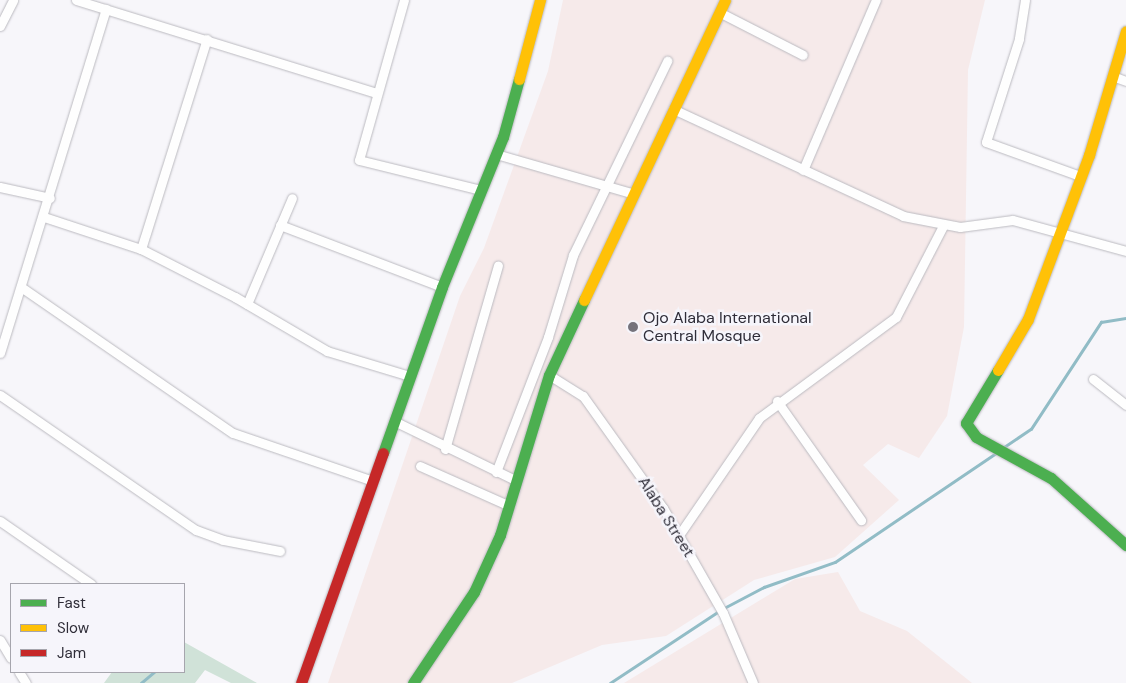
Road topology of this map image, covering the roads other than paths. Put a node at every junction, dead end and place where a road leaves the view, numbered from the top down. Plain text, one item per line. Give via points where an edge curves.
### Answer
1 (13, 0) edge
2 (76, 0) edge
3 (404, 0) edge
4 (540, 0) edge
5 (725, 0) edge
6 (876, 0) edge
7 (1025, 0) edge
8 (102, 5) edge
9 (719, 12) junction
10 (0, 26) edge
11 (1126, 31) edge
12 (207, 39) junction
13 (803, 55) dead end
14 (667, 61) dead end
15 (1120, 79) edge
16 (376, 93) junction
17 (674, 109) junction
18 (496, 154) junction
19 (803, 170) junction
20 (1080, 176) junction
21 (0, 187) edge
22 (609, 188) junction
23 (481, 190) junction
24 (631, 193) junction
25 (50, 198) junction
26 (292, 198) dead end
27 (44, 217) junction
28 (280, 225) junction
29 (943, 226) junction
30 (1058, 232) junction
31 (141, 250) junction
32 (1126, 251) edge
33 (498, 265) dead end
34 (21, 287) junction
35 (442, 287) junction
36 (247, 304) junction
37 (0, 353) edge
38 (549, 375) junction
39 (410, 376) junction
40 (1093, 379) dead end
41 (0, 395) edge
42 (777, 401) junction
43 (1126, 405) edge
44 (394, 421) junction
45 (445, 449) junction
46 (420, 466) dead end
47 (496, 472) junction
48 (372, 481) junction
49 (516, 481) junction
50 (510, 506) junction
51 (861, 520) dead end
52 (1, 524) edge
53 (679, 535) junction
54 (1126, 545) edge
55 (280, 550) dead end
56 (90, 583) edge
57 (1, 645) edge
58 (10, 657) edge
59 (301, 683) edge
60 (413, 683) edge
61 (753, 683) edge

1 - 10 street
2 - 8 street
3 - 16 street
4 - 18 street via 530,47
5 - 9 street
6 - 19 street
7 - 20 street via 1019,39 986,142
8 - 12 street
8 - 25 street
9 - 13 street
9 - 17 street
11 - 15 street
12 - 16 street
12 - 31 street
14 - 22 street
15 - 20 street
16 - 23 street via 359,160
17 - 19 street
17 - 24 street
18 - 22 street
18 - 23 street
19 - 29 street via 903,216
20 - 30 street
21 - 25 street
22 - 24 street
22 - 47 street via 573,255 548,337
23 - 35 street
24 - 38 street
25 - 27 street
26 - 28 street
27 - 31 street
27 - 34 street
28 - 35 street
28 - 36 street
29 - 30 street via 1013,220
29 - 42 street via 896,317 857,349
30 - 32 street
30 - 54 street via 1018,340 966,423 976,437 1051,478
31 - 36 street
33 - 45 street
34 - 37 street
34 - 48 street via 232,433
35 - 39 street
36 - 39 street via 327,351
38 - 49 street
38 - 53 street, Alaba Street via 583,396
39 - 44 street
40 - 43 street
41 - 55 street via 196,530 223,540
42 - 51 street
42 - 53 street via 730,457
44 - 45 street
44 - 48 street
45 - 47 street
46 - 50 street
47 - 49 street
48 - 59 street
49 - 50 street
50 - 60 street via 474,592
52 - 56 street
53 - 61 street, Alaba Street via 721,609
57 - 58 street

